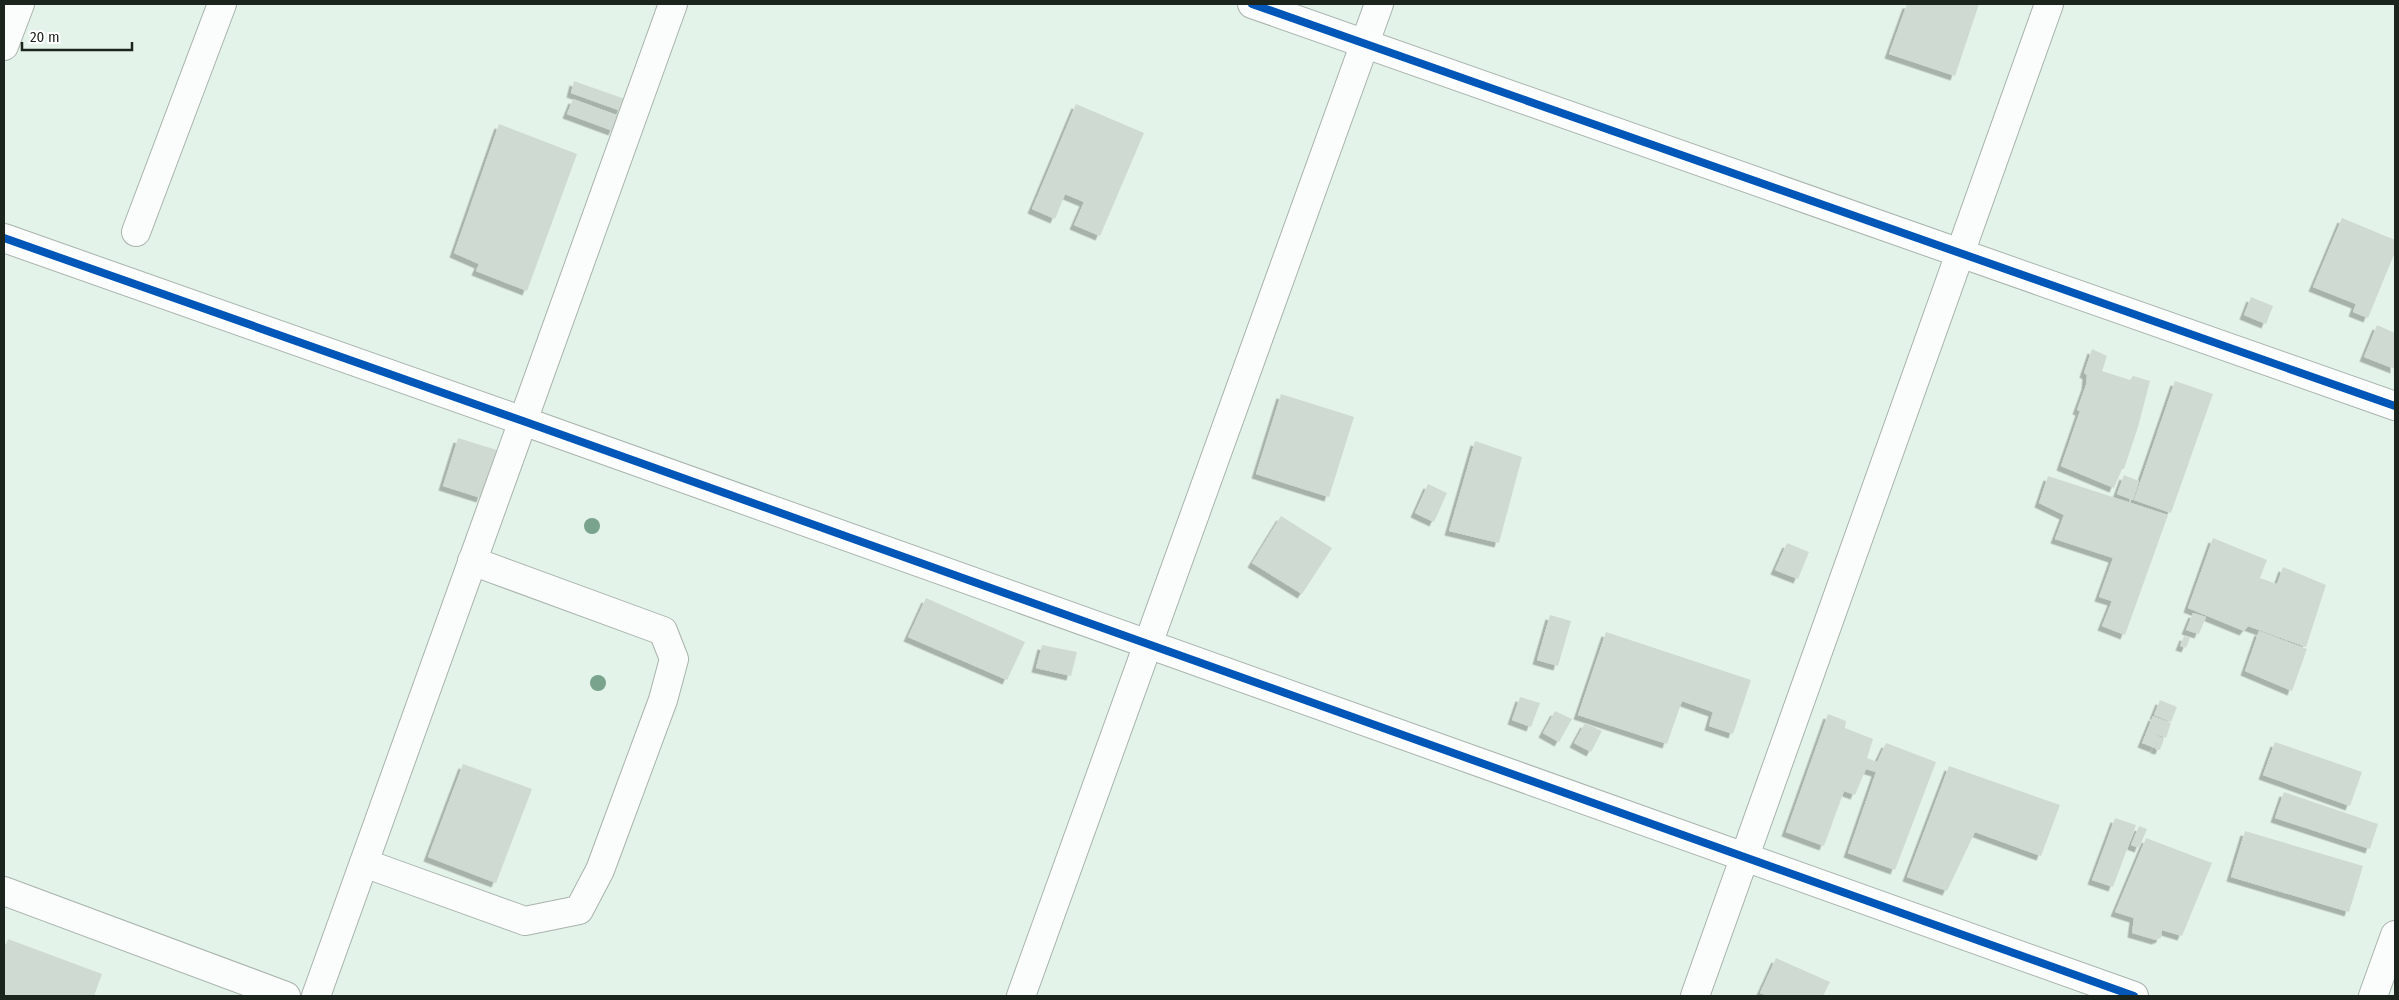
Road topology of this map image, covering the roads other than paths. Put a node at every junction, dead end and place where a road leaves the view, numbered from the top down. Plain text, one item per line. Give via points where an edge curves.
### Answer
1 (20, 4) edge
2 (222, 4) edge
3 (673, 4) edge
4 (1252, 4) edge
5 (1378, 4) edge
6 (2049, 4) edge
7 (1364, 43) junction
8 (4, 46) edge
9 (136, 232) dead end
10 (4, 238) edge
11 (1960, 253) junction
12 (2395, 406) edge
13 (523, 421) junction
14 (472, 561) junction
15 (1148, 643) junction
16 (1745, 857) junction
17 (364, 863) junction
18 (4, 891) edge
19 (2395, 935) edge
20 (286, 996) edge
21 (316, 996) edge
22 (1021, 996) edge
23 (1695, 996) edge
24 (2134, 996) edge
25 (2373, 996) edge

1 - 8 street
2 - 9 street
3 - 13 street
4 - 7 street
5 - 7 street
6 - 11 street
7 - 11 street
7 - 15 street
10 - 13 street
11 - 12 street
11 - 16 street
13 - 14 street
13 - 15 street
14 - 17 street
14 - 17 street via 663,631 674,660 663,700 600,870 579,910 525,921
15 - 16 street
15 - 22 street
16 - 23 street
16 - 24 street
17 - 21 street
18 - 20 street
19 - 25 street

